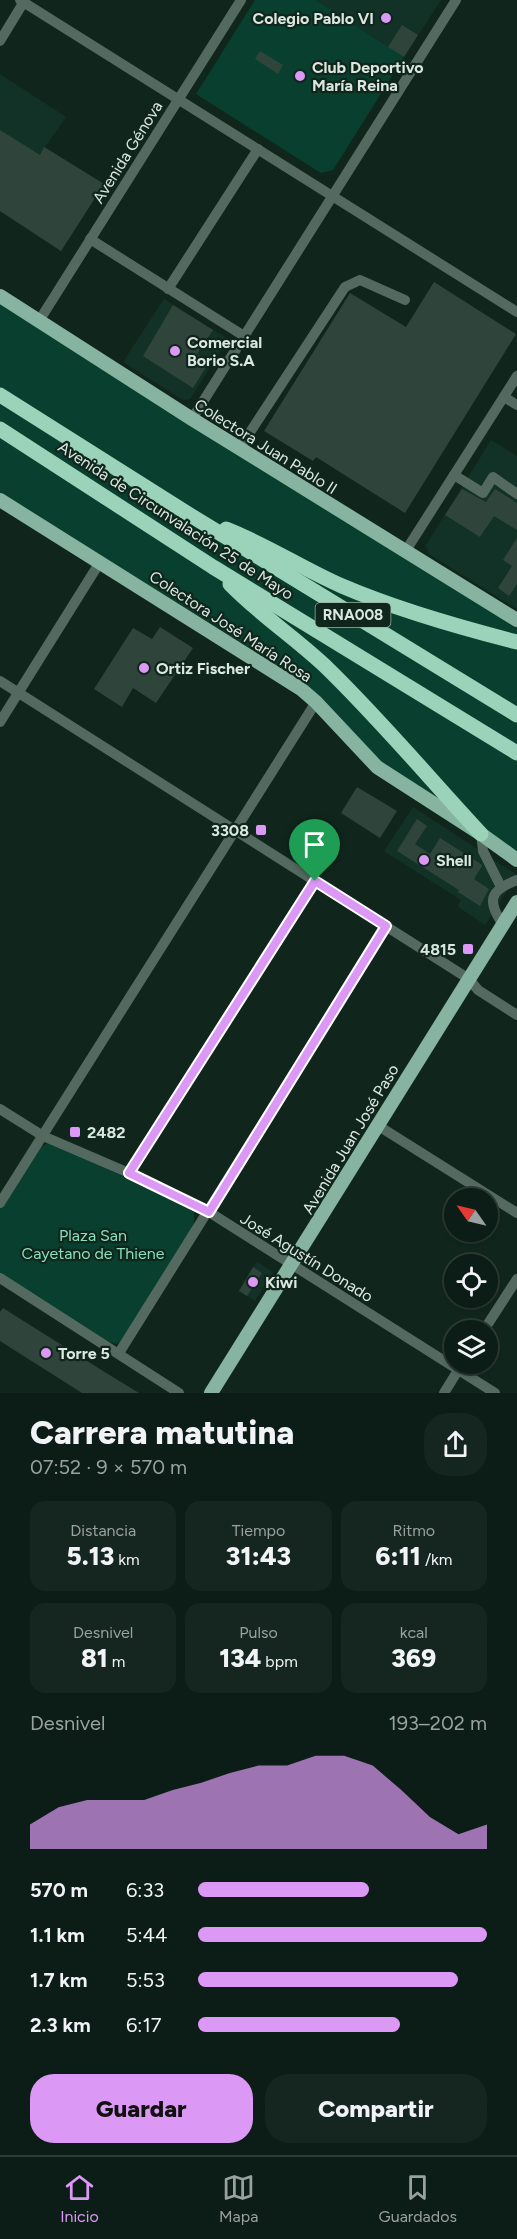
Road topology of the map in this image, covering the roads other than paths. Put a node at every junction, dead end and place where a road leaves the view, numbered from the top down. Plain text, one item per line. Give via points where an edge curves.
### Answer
1 (241, 0) edge
2 (456, 0) edge
3 (23, 1) edge
4 (0, 41) edge
5 (178, 99) junction
6 (258, 149) junction
7 (332, 196) junction
8 (90, 240) junction
9 (168, 288) junction
10 (0, 296) edge
11 (405, 300) dead end
12 (517, 312) edge
13 (39, 321) junction
14 (244, 336) junction
15 (517, 376) edge
16 (0, 394) edge
17 (504, 397) junction
18 (517, 405) edge
19 (192, 419) junction
20 (0, 429) edge
21 (239, 448) junction
22 (454, 475) junction
23 (517, 494) edge
24 (0, 500) edge
25 (190, 515) junction
26 (405, 552) junction
27 (100, 562) junction
28 (213, 567) junction
29 (517, 620) edge
30 (517, 642) edge
31 (0, 681) edge
32 (18, 692) junction
33 (316, 702) junction
34 (517, 715) edge
35 (0, 722) edge
36 (517, 753) edge
37 (236, 830) junction
38 (481, 834) junction
39 (517, 860) edge
40 (517, 880) edge
41 (315, 881) junction
42 (501, 887) junction
43 (517, 902) edge
44 (503, 925) junction
45 (386, 926) junction
46 (469, 979) junction
47 (517, 1015) edge
48 (0, 1109) edge
49 (377, 1125) junction
50 (43, 1136) junction
51 (129, 1173) junction
52 (0, 1203) edge
53 (209, 1212) junction
54 (517, 1213) edge
55 (292, 1265) junction
56 (0, 1278) edge
57 (517, 1279) edge
58 (490, 1320) edge
59 (119, 1353) junction
60 (444, 1357) edge
61 (456, 1374) edge
62 (469, 1374) edge
63 (179, 1393) edge
64 (211, 1393) edge
65 (444, 1393) edge
66 (495, 1393) edge

1 - 5 street, Avenida Génova
2 - 7 street
3 - 4 street
3 - 5 street
5 - 6 street
5 - 8 street, Avenida Génova
6 - 7 street
6 - 9 street
7 - 12 street
7 - 14 street
8 - 9 street
8 - 13 street, Avenida Génova
9 - 14 street
10 - 13 main road, Colectora Juan Pablo II
11 - 21 street via 360,280 345,288
13 - 19 main road, Colectora Juan Pablo II
14 - 19 street
15 - 17 street
16 - 25 highway, Avenida de Circunvalación 25 de Mayo / RNA008
17 - 18 street
17 - 22 street
19 - 21 main road, Colectora Juan Pablo II
20 - 28 highway, Avenida de Circunvalación 25 de Mayo / RNA008
21 - 26 main road, Colectora Juan Pablo II
22 - 23 street via 483,493 493,477
22 - 26 street
24 - 27 main road, Colectora José María Rosa
25 - 30 highway via 251,539 341,586 396,607
25 - 34 highway, Avenida de Circunvalación 25 de Mayo / RNA008
26 - 29 main road, Colectora Juan Pablo II
27 - 32 street
27 - 33 main road, Colectora José María Rosa
28 - 36 highway, Avenida de Circunvalación 25 de Mayo / RNA008
28 - 38 highway via 252,606 325,666
31 - 32 street
32 - 35 street
32 - 37 street
33 - 37 street
33 - 38 main road, Colectora José María Rosa via 377,767
37 - 41 street
37 - 50 street
38 - 39 main road, Colectora José María Rosa
38 - 42 street via 483,851
40 - 42 street
41 - 45 street
41 - 51 street
42 - 44 street via 493,898 492,908
43 - 44 main road, Avenida Juan José Paso
44 - 46 main road, Avenida Juan José Paso
45 - 46 street
45 - 53 street
46 - 47 street via 478,990
46 - 49 main road, Avenida Juan José Paso
48 - 50 street, José Agustín Donado
49 - 54 street
49 - 55 main road, Avenida Juan José Paso
50 - 51 street, José Agustín Donado
50 - 52 street
51 - 53 street, José Agustín Donado
53 - 55 street, José Agustín Donado
53 - 59 street
55 - 60 street, José Agustín Donado
55 - 64 main road, Avenida Juan José Paso
56 - 59 street
57 - 58 street
59 - 63 street
61 - 65 street
62 - 66 street, José Agustín Donado

